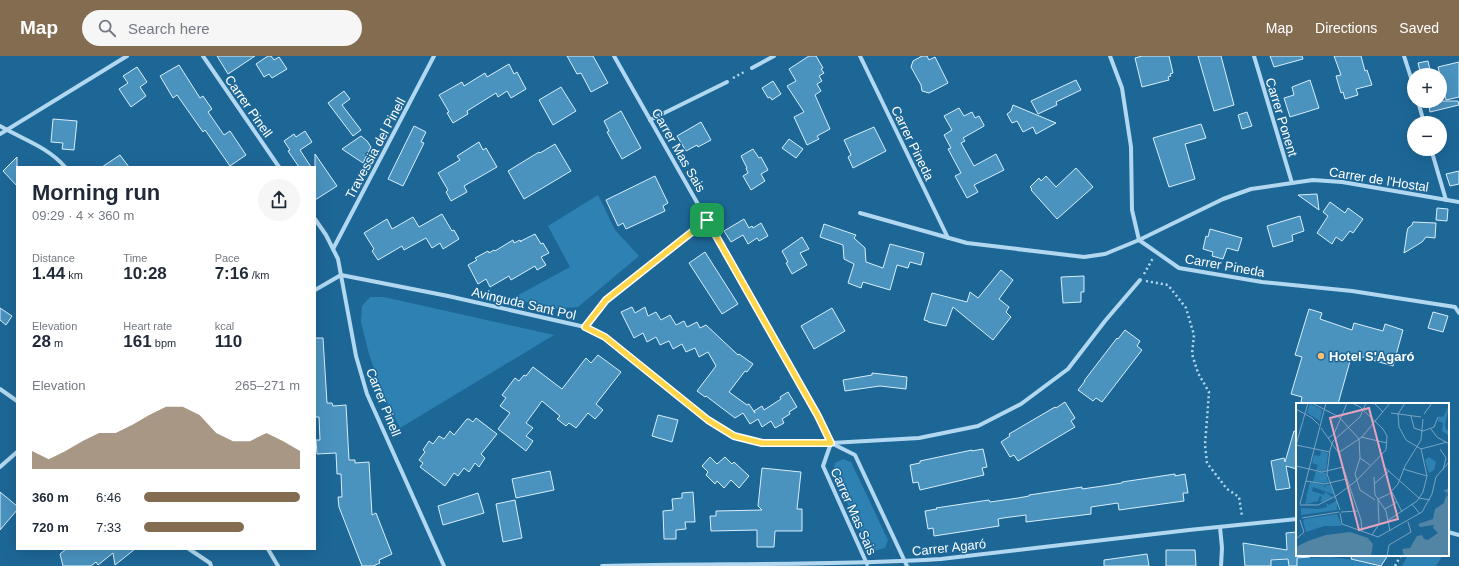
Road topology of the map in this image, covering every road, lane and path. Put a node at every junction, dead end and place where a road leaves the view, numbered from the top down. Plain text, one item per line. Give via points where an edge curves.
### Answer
1 (127, 56) edge
2 (202, 56) edge
3 (434, 56) edge
4 (614, 56) edge
5 (774, 56) edge
6 (860, 56) edge
7 (1110, 56) edge
8 (1254, 56) edge
9 (1404, 56) edge
10 (752, 68) joint
11 (1408, 68) edge
12 (727, 82) joint
13 (650, 120) junction
14 (0, 126) edge
15 (7, 130) junction
16 (0, 134) edge
17 (1433, 156) edge
18 (64, 166) edge
19 (278, 166) edge
20 (1292, 183) junction
21 (1446, 200) junction
22 (1459, 202) edge
23 (860, 213) dead end
24 (316, 220) edge
25 (707, 220) junction
26 (948, 238) junction
27 (1139, 240) junction
28 (333, 249) junction
29 (1156, 252) junction
30 (341, 275) junction
31 (1140, 280) junction
32 (316, 289) edge
33 (1459, 312) edge
34 (585, 327) junction
35 (0, 389) edge
36 (16, 400) edge
37 (831, 443) junction
38 (16, 453) edge
39 (0, 467) edge
40 (1296, 519) edge
41 (1244, 525) junction
42 (1220, 527) junction
43 (1449, 532) edge
44 (1459, 535) edge
45 (190, 550) edge
46 (269, 550) edge
47 (1400, 556) edge
48 (867, 564) junction
49 (907, 564) edge
50 (211, 566) edge
51 (278, 566) edge
52 (444, 566) edge
53 (602, 566) edge
54 (639, 566) edge
55 (793, 566) edge
56 (1221, 566) edge
57 (1395, 566) edge

1 - 15 street
2 - 19 street, Carrer Pinell
3 - 28 street, Travessia del Pinell
4 - 13 street, Carrer Mas Sais
5 - 10 street
6 - 26 street, Carrer Pineda
7 - 27 street via 1122,88 1131,147 1132,210
8 - 20 street, Carrer Ponent
9 - 11 street
10 - 12 path
12 - 13 street
13 - 25 street, Carrer Mas Sais
14 - 15 street
15 - 16 street
15 - 18 street via 45,149
17 - 21 street
20 - 21 street, Carrer de l'Hostal via 1313,180 1342,182
20 - 27 street, Carrer de l'Hostal via 1251,189 1223,199
21 - 22 street, Carrer de l'Hostal
23 - 26 street
24 - 28 street, Carrer Pinell
25 - 34 street via 606,300
25 - 37 street, Carrer Mas Sais
26 - 27 street via 967,243 1084,257 1105,254
27 - 29 street, Carrer Pineda
28 - 30 street, Carrer Pinell
29 - 31 path
29 - 33 street, Carrer Pineda via 1179,268 1262,282 1352,291 1455,307
30 - 32 street
30 - 34 street, Avinguda Sant Pol
30 - 52 street, Carrer Pinell via 356,356 367,394
31 - 37 street, Avinguda Sant Pol via 1068,368 1021,404 978,426 919,438
31 - 41 path via 1168,285 1186,308 1194,335 1192,354 1198,373 1209,392 1205,445 1207,462 1227,489 1239,497
34 - 37 street, Avinguda Sant Pol via 605,337 708,420 734,436 762,443
35 - 36 street
37 - 48 street, Carrer Mas Sais via 823,466
37 - 49 street, Carrer Mas Sais via 855,455
38 - 39 street
40 - 41 street, Carrer Agaró
41 - 42 street, Carrer Agaró
42 - 49 street, Carrer Agaró
42 - 56 street
43 - 44 street
45 - 50 street
46 - 51 street
47 - 57 path
48 - 49 street, Carrer Agaró
48 - 55 street, Carrer Agaró
53 - 54 street, Carrer Agaró
54 - 55 street, Carrer Agaró

